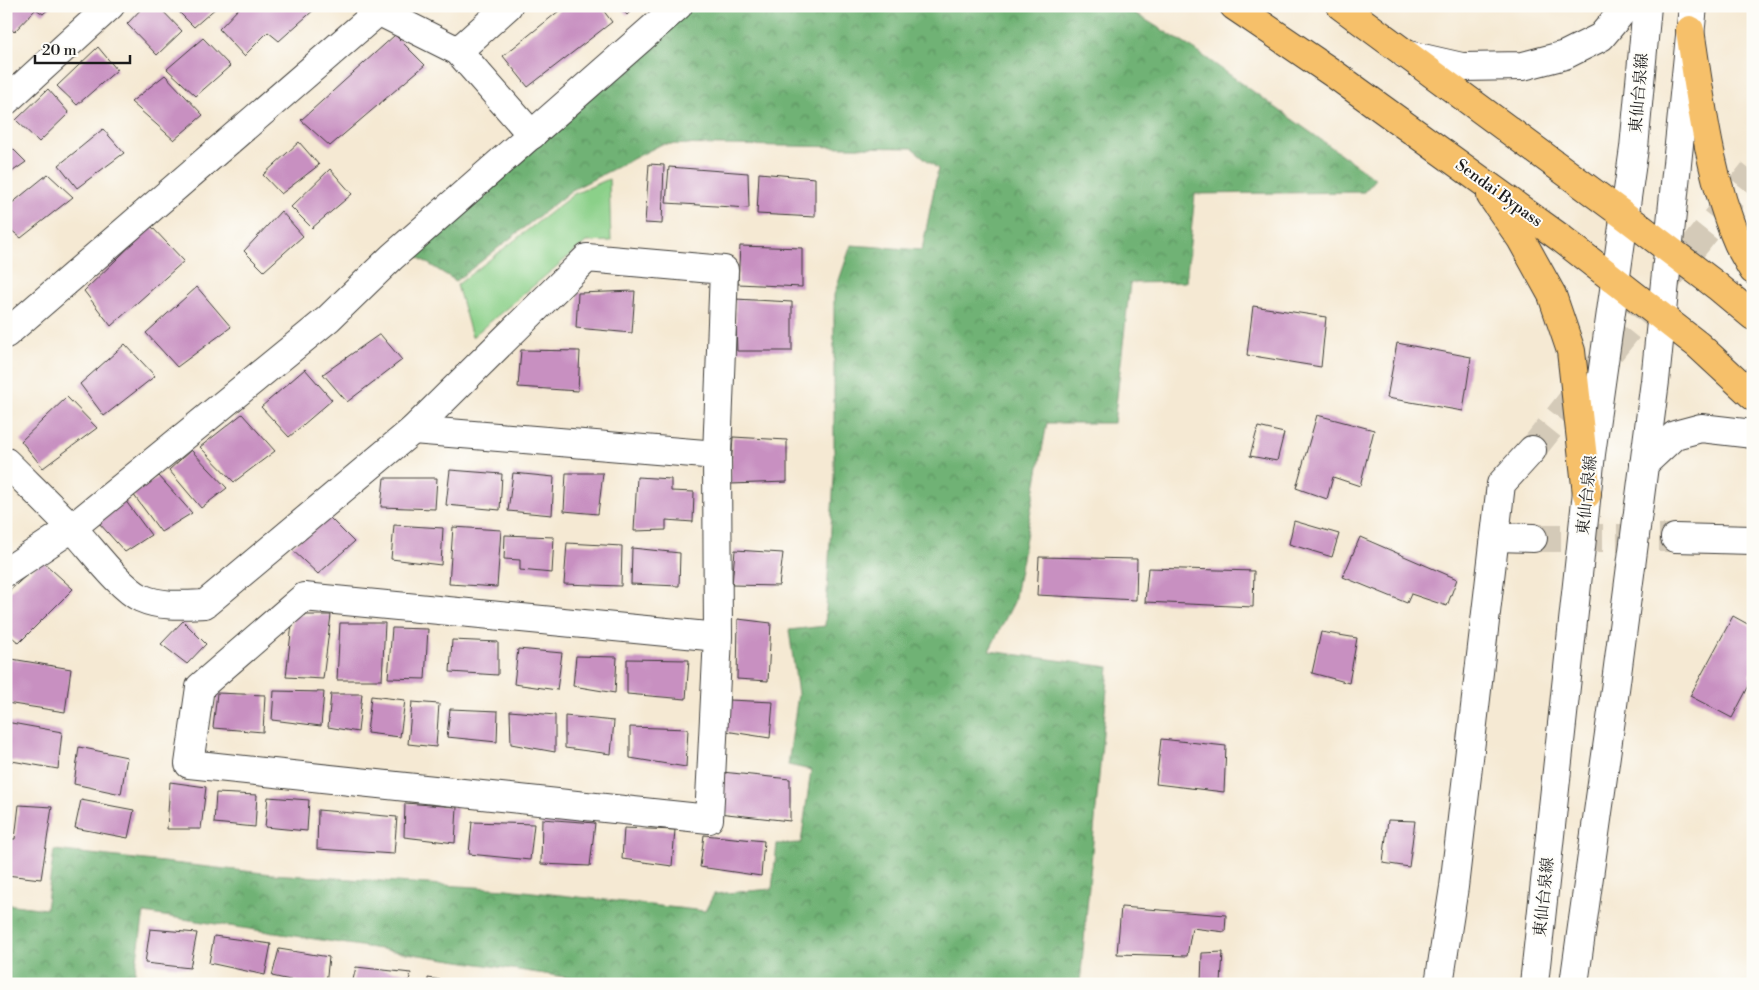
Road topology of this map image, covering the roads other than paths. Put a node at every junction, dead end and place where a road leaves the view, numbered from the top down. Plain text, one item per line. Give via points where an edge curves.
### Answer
1 (110, 6) edge
2 (508, 6) edge
3 (678, 6) edge
4 (1234, 6) edge
5 (1341, 6) edge
6 (1627, 6) edge
7 (1647, 6) edge
8 (373, 9) edge
9 (1691, 18) edge
10 (458, 51) junction
11 (1405, 54) junction
12 (6, 101) edge
13 (532, 135) junction
14 (1478, 178) junction
15 (1625, 216) junction
16 (1668, 249) junction
17 (1753, 270) edge
18 (1616, 280) junction
19 (1662, 316) junction
20 (1753, 316) edge
21 (6, 334) edge
22 (1753, 396) edge
23 (414, 430) junction
24 (1753, 434) edge
25 (1532, 450) tunnel mouth
26 (718, 455) junction
27 (6, 462) edge
28 (1644, 464) junction
29 (1587, 494) junction
30 (72, 528) junction
31 (1495, 537) junction
32 (1533, 538) tunnel mouth
33 (1675, 538) tunnel mouth
34 (1753, 540) edge
35 (6, 572) edge
36 (718, 637) junction
37 (1439, 984) edge
38 (1534, 984) edge
39 (1574, 984) edge

1 - 12 street
2 - 10 street
3 - 13 street
4 - 14 highway, Sendai Bypass
5 - 11 highway
6 - 11 street via 1600,37 1565,55 1523,66 1462,67
7 - 15 street, 東仙台泉線
8 - 10 street
8 - 21 street
9 - 16 street
9 - 17 highway via 1715,174 1738,245
10 - 13 street
11 - 15 highway
13 - 30 street via 392,257 328,319
14 - 18 highway, Sendai Bypass
14 - 29 highway via 1520,239 1552,295 1571,351
15 - 16 highway
15 - 18 street, 東仙台泉線
16 - 19 street
16 - 20 highway
18 - 19 highway, Sendai Bypass
18 - 29 street, 東仙台泉線
19 - 22 highway, Sendai Bypass
19 - 28 street
23 - 26 street
23 - 26 street via 587,258 724,270
23 - 30 street via 205,604 161,604 141,598 126,587
24 - 28 street via 1701,428 1675,435
25 - 31 street via 1501,484
26 - 36 street
27 - 30 street
28 - 39 street
29 - 38 street, 東仙台泉線
30 - 35 street
31 - 32 street
31 - 37 street via 1454,887
33 - 34 street
36 - 36 street via 709,819 189,764 200,687 304,597

